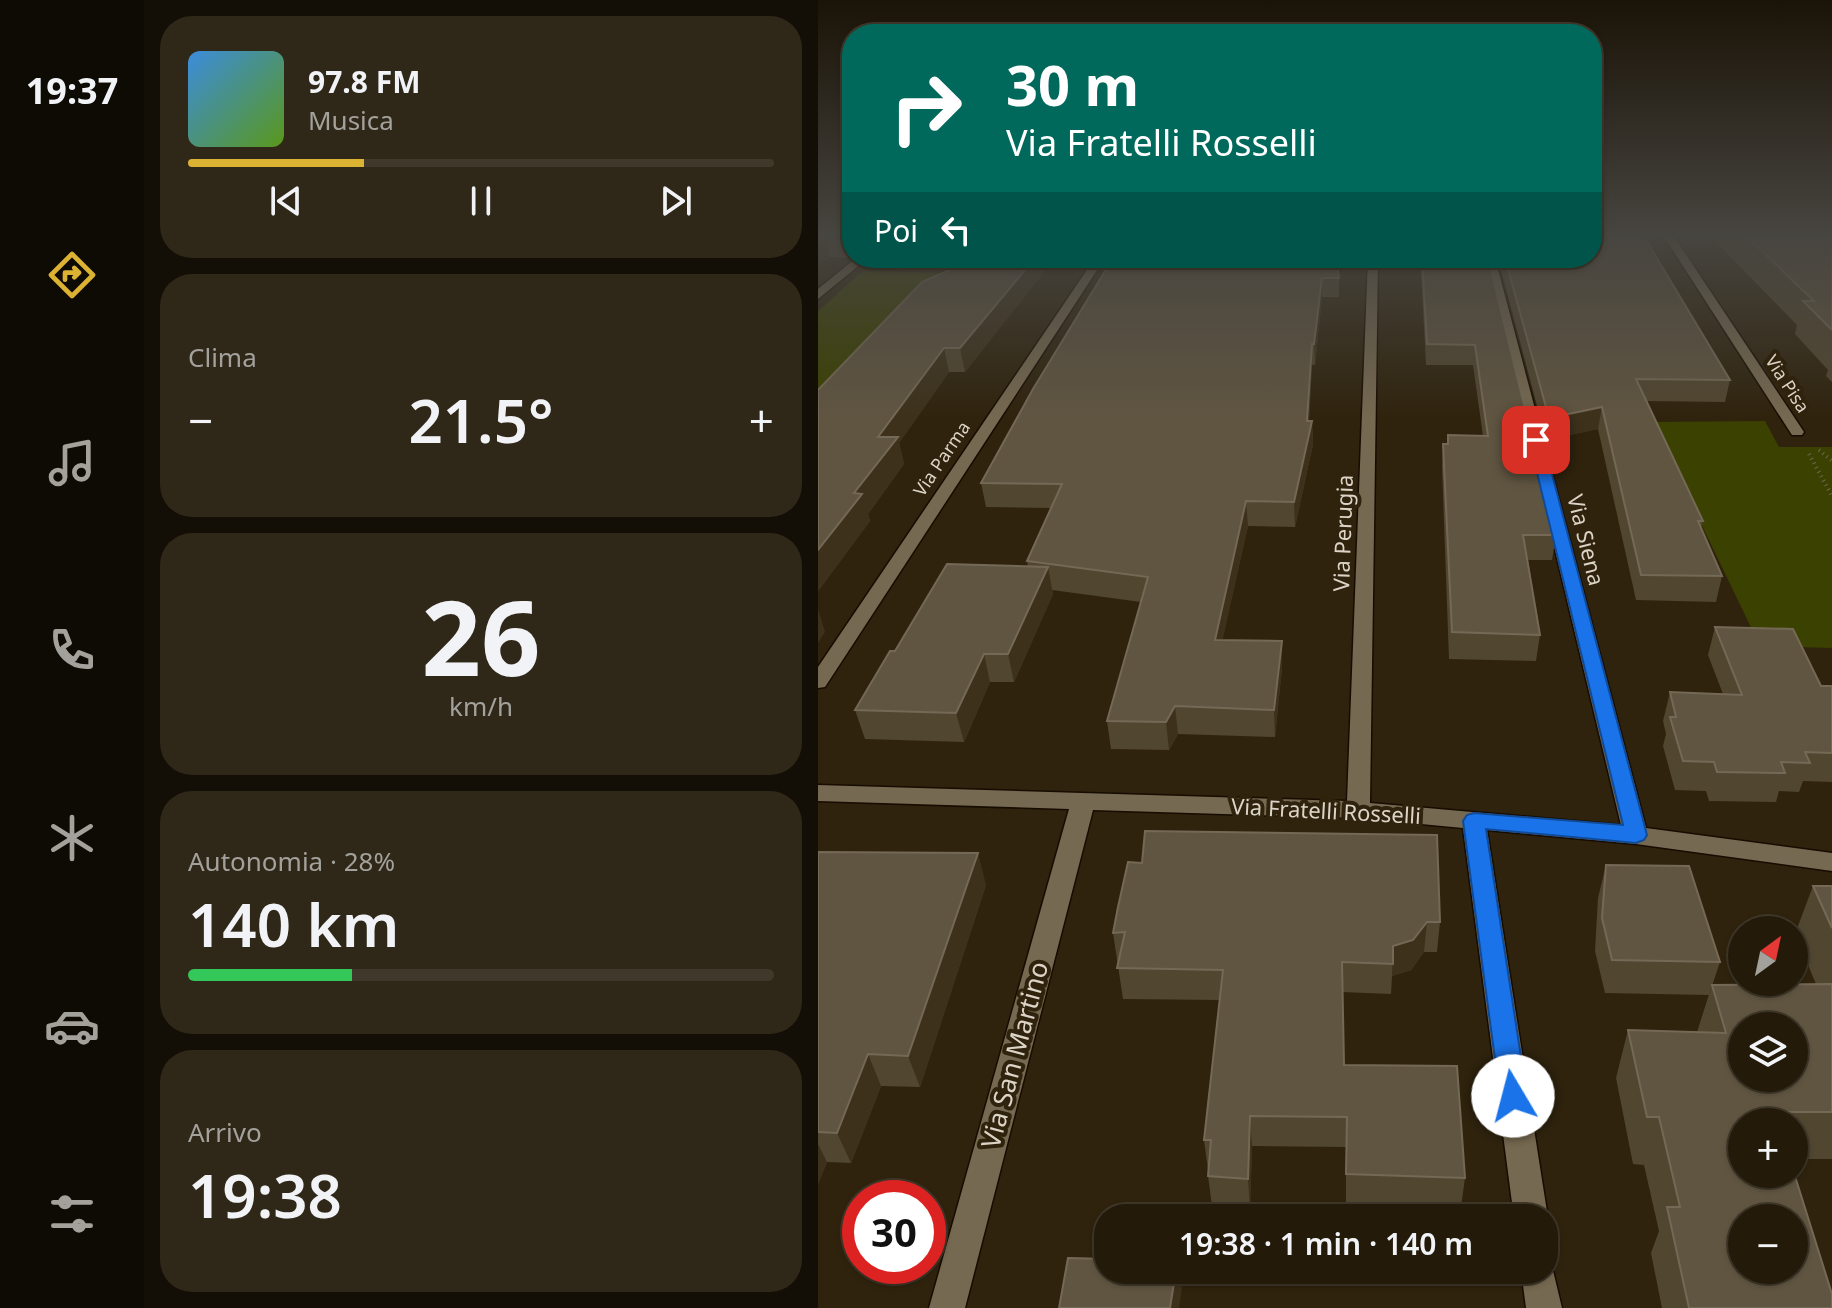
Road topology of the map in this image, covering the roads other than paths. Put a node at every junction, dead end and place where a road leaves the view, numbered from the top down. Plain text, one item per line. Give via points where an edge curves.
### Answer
1 (1075, 296) edge
2 (1372, 296) edge
3 (1500, 296) edge
4 (1708, 296) edge
5 (1797, 432) road end
6 (818, 682) edge
7 (818, 793) edge
8 (1083, 802) junction
9 (1358, 810) junction
10 (1474, 821) junction
11 (1636, 835) junction
12 (1832, 862) edge
13 (1529, 1204) edge
14 (1540, 1284) edge
15 (947, 1308) edge
16 (1544, 1308) edge

1 - 6 street, Via Parma
2 - 9 street, Via Perugia
3 - 11 street, Via Siena
4 - 5 street, Via Pisa
7 - 8 street, Via Fratelli Rosselli
8 - 9 street, Via Fratelli Rosselli
8 - 15 street, Via San Martino
9 - 10 street, Via Fratelli Rosselli
10 - 11 street, Via Fratelli Rosselli
10 - 13 street
11 - 12 street, Via Fratelli Rosselli
14 - 16 street

